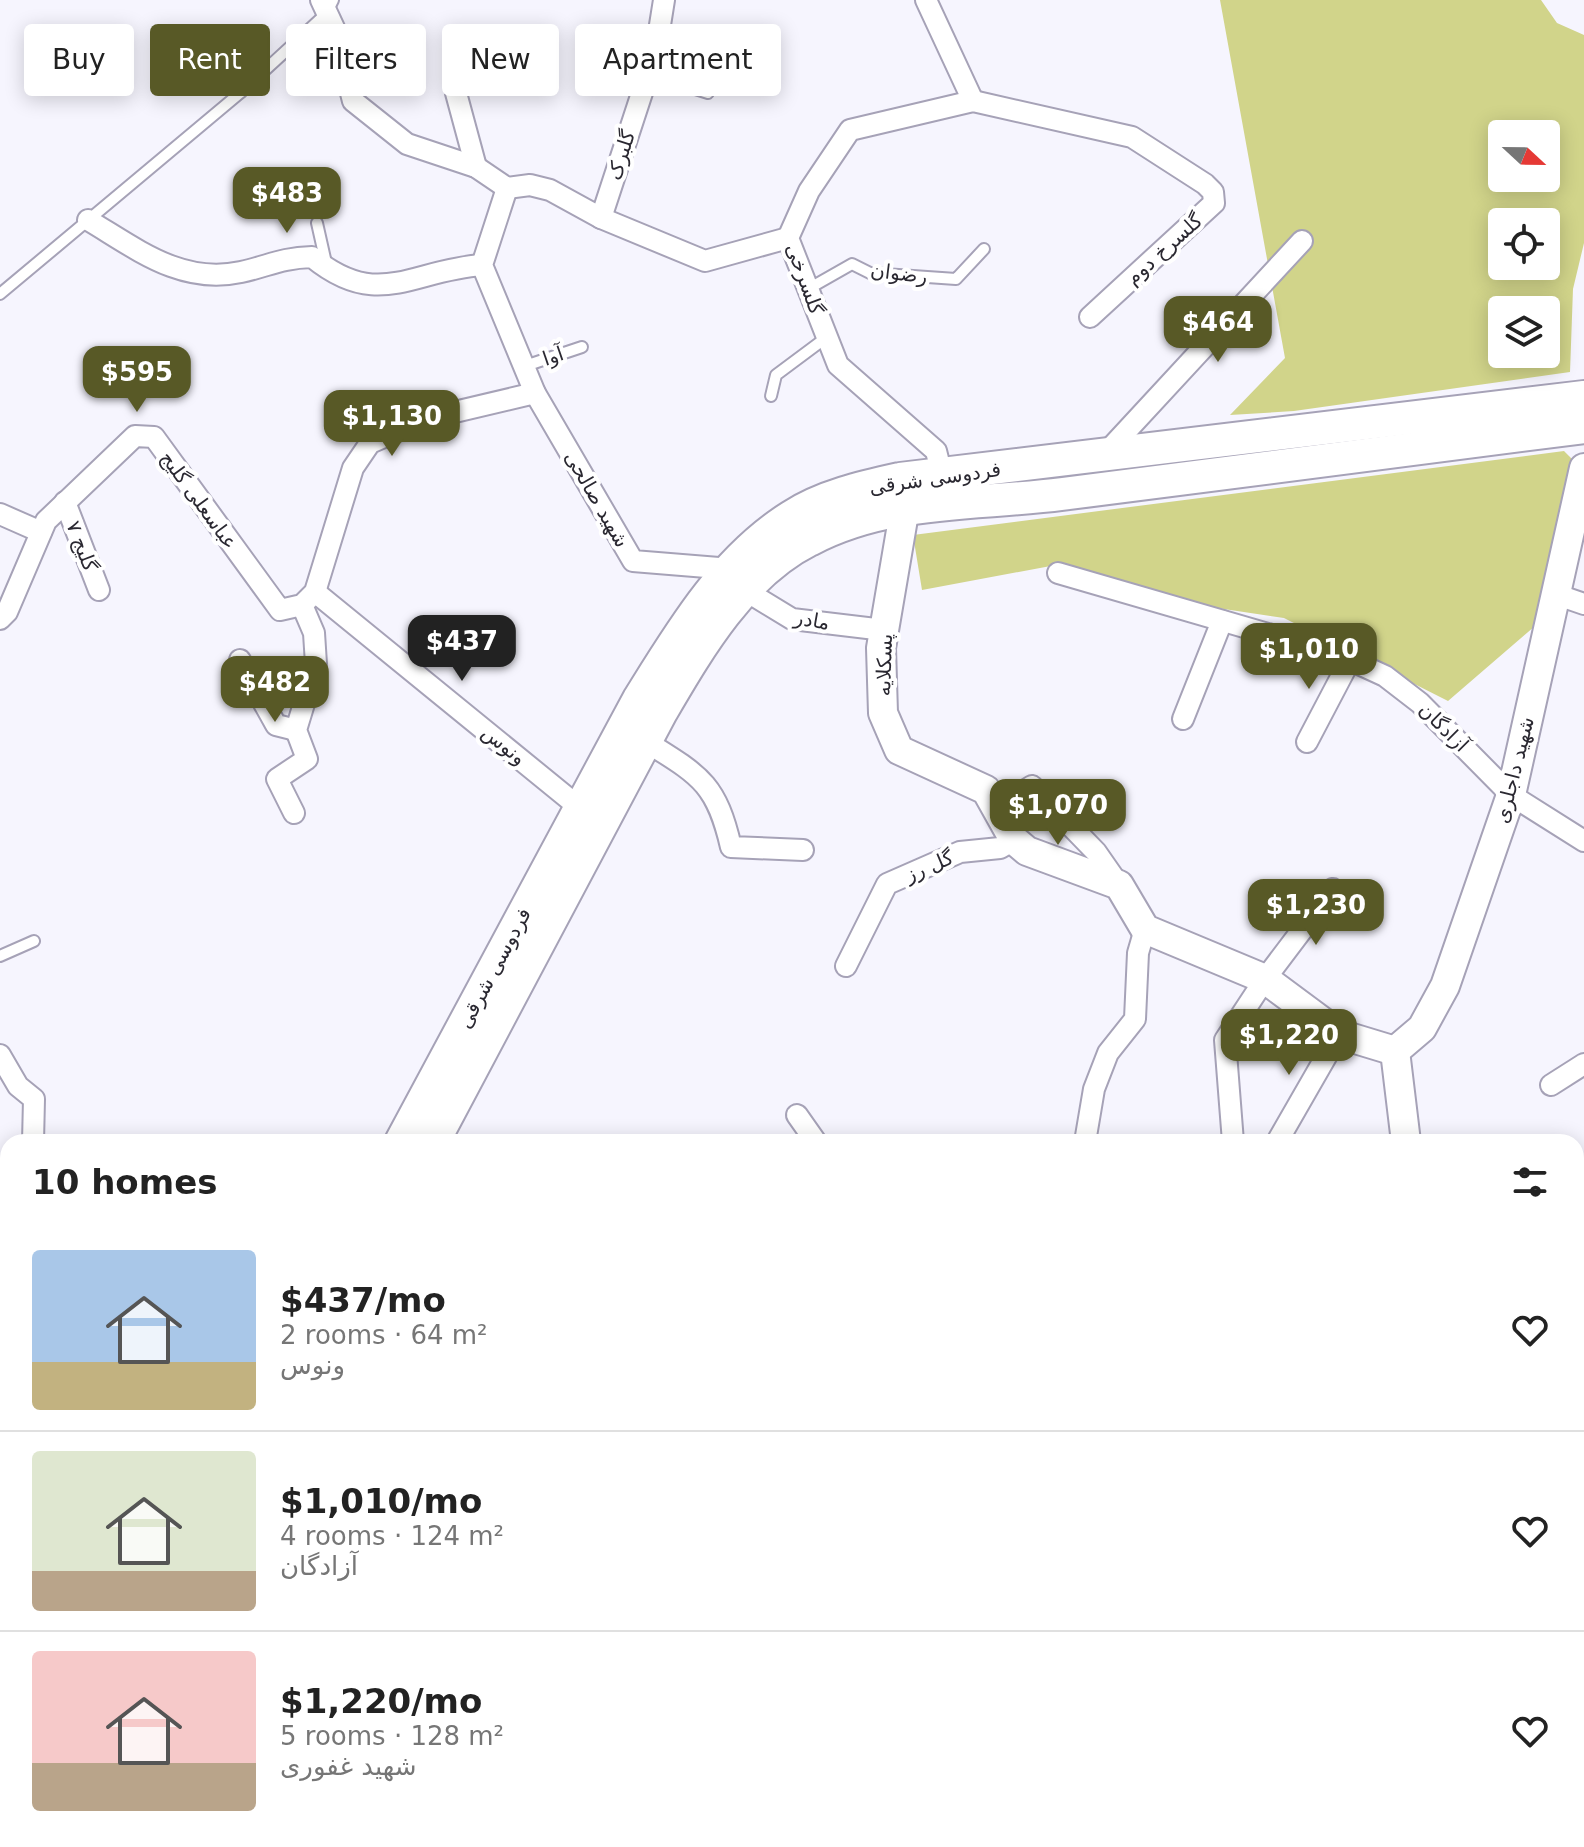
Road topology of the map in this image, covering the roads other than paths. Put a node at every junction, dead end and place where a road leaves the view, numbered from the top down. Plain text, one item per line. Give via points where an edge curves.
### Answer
1 (664, 0) edge
2 (926, 0) edge
3 (327, 4) edge
4 (659, 24) edge
5 (457, 96) edge
6 (641, 96) edge
7 (973, 101) junction
8 (476, 167) junction
9 (507, 188) junction
10 (601, 218) junction
11 (88, 220) junction
12 (317, 223) dead end
13 (788, 238) junction
14 (1302, 241) dead end
15 (984, 249) dead end
16 (482, 265) junction
17 (327, 269) junction
18 (808, 289) junction
19 (0, 294) edge
20 (1090, 317) dead end
21 (827, 337) junction
22 (582, 347) dead end
23 (525, 366) junction
24 (535, 393) junction
25 (771, 396) dead end
26 (1584, 397) edge
27 (1584, 427) edge
28 (1352, 442) junction
29 (1103, 457) junction
30 (1584, 468) edge
31 (942, 475) junction
32 (65, 502) junction
33 (905, 507) junction
34 (0, 514) edge
35 (41, 532) junction
36 (1058, 573) dead end
37 (738, 580) junction
38 (99, 590) dead end
39 (1555, 594) junction
40 (309, 599) junction
41 (1584, 604) edge
42 (0, 619) edge
43 (1222, 621) junction
44 (884, 630) junction
45 (240, 660) dead end
46 (1350, 660) junction
47 (1183, 719) dead end
48 (296, 730) junction
49 (645, 741) junction
50 (1307, 742) dead end
51 (1511, 795) junction
52 (580, 808) junction
53 (996, 809) junction
54 (294, 813) dead end
55 (1014, 840) junction
56 (1584, 841) edge
57 (803, 850) dead end
58 (1119, 885) junction
59 (1333, 889) dead end
60 (1145, 929) junction
61 (34, 941) dead end
62 (0, 956) edge
63 (846, 966) dead end
64 (1265, 979) junction
65 (1339, 1034) junction
66 (1395, 1051) junction
67 (0, 1055) edge
68 (1584, 1064) edge
69 (1551, 1085) dead end
70 (797, 1115) dead end
71 (33, 1134) edge
72 (405, 1134) edge
73 (437, 1134) edge
74 (810, 1134) edge
75 (1086, 1134) edge
76 (1232, 1134) edge
77 (1282, 1134) edge
78 (1405, 1134) edge

1 - 4 street, گلبرک
2 - 7 street
3 - 8 street via 353,101 407,144
3 - 11 lane via 240,93
5 - 8 street
6 - 10 street, گلبرک
7 - 13 street, گلسرخی via 850,130 809,191
7 - 20 street, گلسرخ دوم via 1132,137 1213,192 1214,203
8 - 9 street
9 - 10 street via 530,185 550,190
9 - 16 street
10 - 13 street via 705,261
11 - 17 street via 169,269 208,276 242,272 283,258 312,257
11 - 19 lane
12 - 17 lane
13 - 18 street, گلسرخی
14 - 29 street
15 - 18 lane, رضوان via 956,279 870,273 852,264
16 - 17 street via 447,267 407,282 366,286
16 - 23 street, شهید صالحی
18 - 21 street, گلسرخی
21 - 25 lane via 776,375
21 - 31 street, گلسرخی via 838,365 936,451
22 - 23 lane, آوا
23 - 24 street, شهید صالحی
24 - 37 street, شهید صالحی via 633,561
24 - 40 street via 425,419 370,443 353,468
26 - 28 main road, فردوسی شرقی
27 - 28 main road, فردوسی شرقی
28 - 29 main road, فردوسی شرقی
28 - 33 main road, فردوسی شرقی via 1027,498
29 - 31 main road, فردوسی شرقی
30 - 39 street, شهید داجلری
31 - 37 main road, فردوسی شرقی via 854,489 792,516
32 - 35 street, عباسعلی گلیج
32 - 38 street, گلیج ۷
32 - 40 street, عباسعلی گلیج via 135,436 154,437 280,610
33 - 37 main road, فردوسی شرقی via 862,516 806,541 758,577
33 - 44 street, پسکلایه
34 - 35 street
35 - 42 street, عباسعلی گلیج
36 - 43 street, آزادگان
37 - 44 street, مادر via 792,619
37 - 49 main road, فردوسی شرقی
37 - 52 main road, فردوسی شرقی via 680,631
39 - 41 street
39 - 51 street, شهید داجلری
40 - 48 street via 316,664
40 - 52 street, ونوس
43 - 46 street, آزادگان
43 - 47 street
44 - 53 street, پسکلایه via 883,713 899,750 986,790
45 - 48 street via 276,725
46 - 50 street
46 - 51 street, آزادگان via 1385,676 1420,703
48 - 54 street via 307,759 277,779
49 - 57 street via 696,773 722,808 731,847
49 - 73 main road, فردوسی شرقی
51 - 56 street, آزادگان
51 - 66 street, شهید داجلری via 1445,986 1422,1028
52 - 72 main road, فردوسی شرقی
53 - 55 street, پسکلایه
53 - 58 street via 1032,786 1096,852
55 - 58 street, پسکلایه via 1048,862
55 - 63 street, گل رز via 1000,848 960,852 887,884
58 - 60 street
59 - 64 street
60 - 64 street
60 - 75 street via 1138,953 1135,1019 1108,1053 1094,1089
61 - 62 lane
64 - 65 street
64 - 76 street via 1225,1040
65 - 66 street
65 - 77 street
66 - 78 street
67 - 71 street via 18,1086 34,1099
68 - 69 street
70 - 74 street

